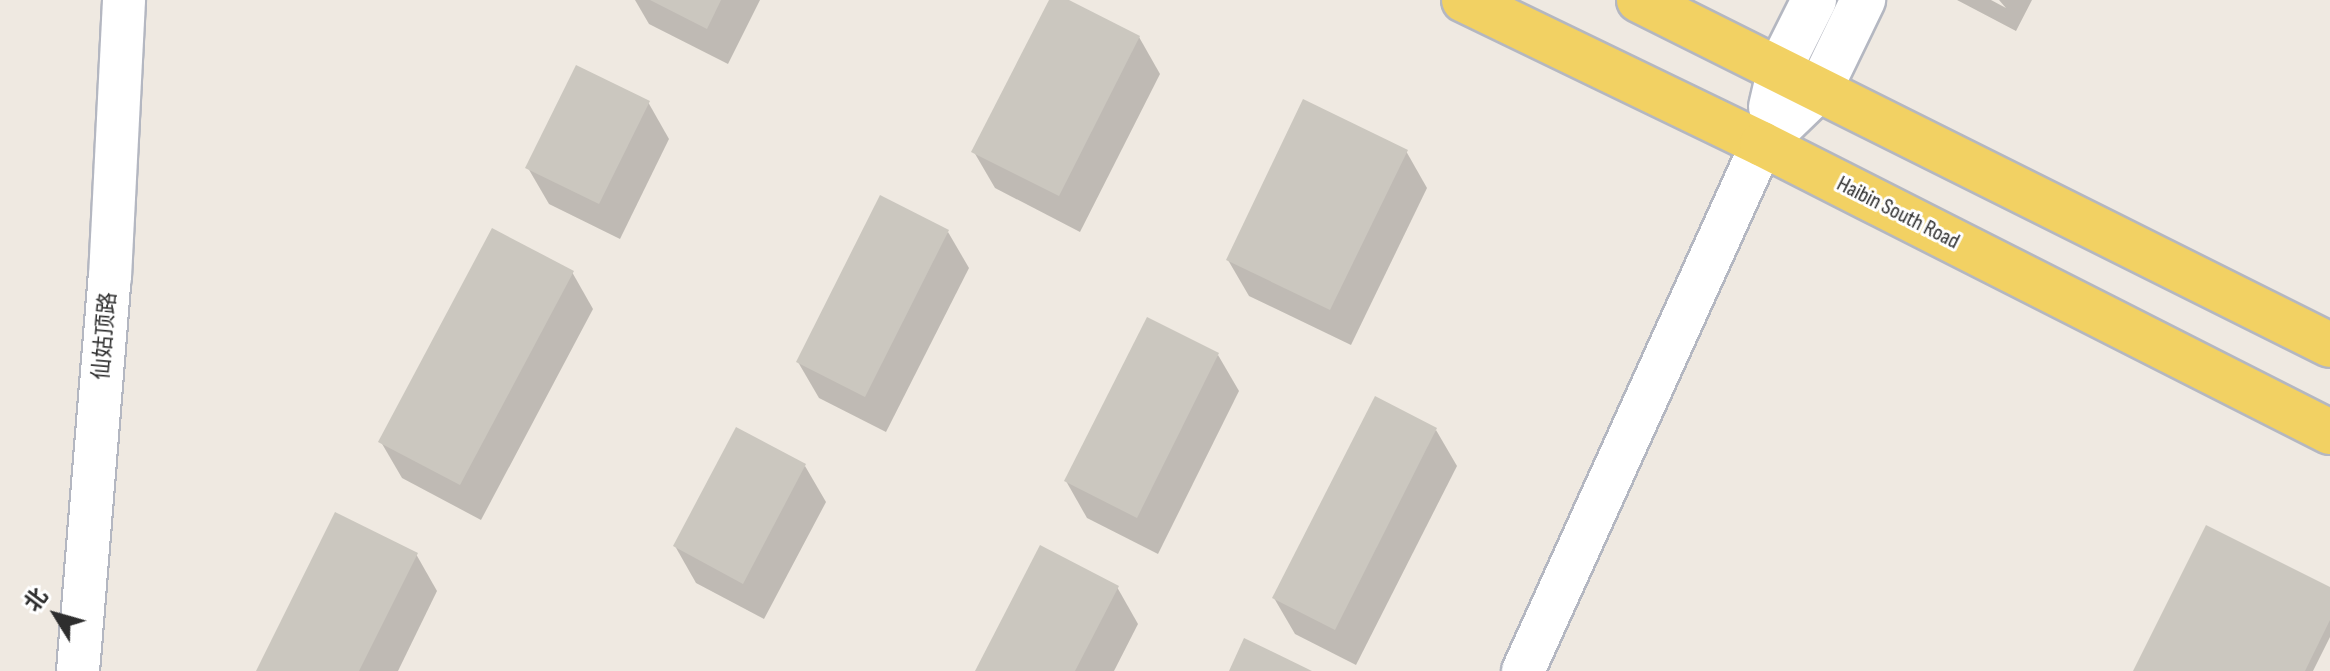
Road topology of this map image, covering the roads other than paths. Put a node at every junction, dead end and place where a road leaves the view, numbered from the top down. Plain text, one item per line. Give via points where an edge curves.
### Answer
1 (124, 0) edge
2 (1464, 0) edge
3 (1639, 0) edge
4 (1814, 0) edge
5 (1863, 0) edge
6 (1780, 68) junction
7 (1821, 87) junction
8 (1762, 144) junction
9 (2330, 345) edge
10 (2330, 432) edge
11 (78, 671) edge
12 (1523, 671) edge

1 - 11 street, 仙姑顶路 via 110,277
2 - 8 main road, Haibin South Road
3 - 6 main road
4 - 6 main road
5 - 7 main road
6 - 7 main road
6 - 8 main road
7 - 8 main road
7 - 9 main road
8 - 10 main road, Haibin South Road
8 - 12 street

